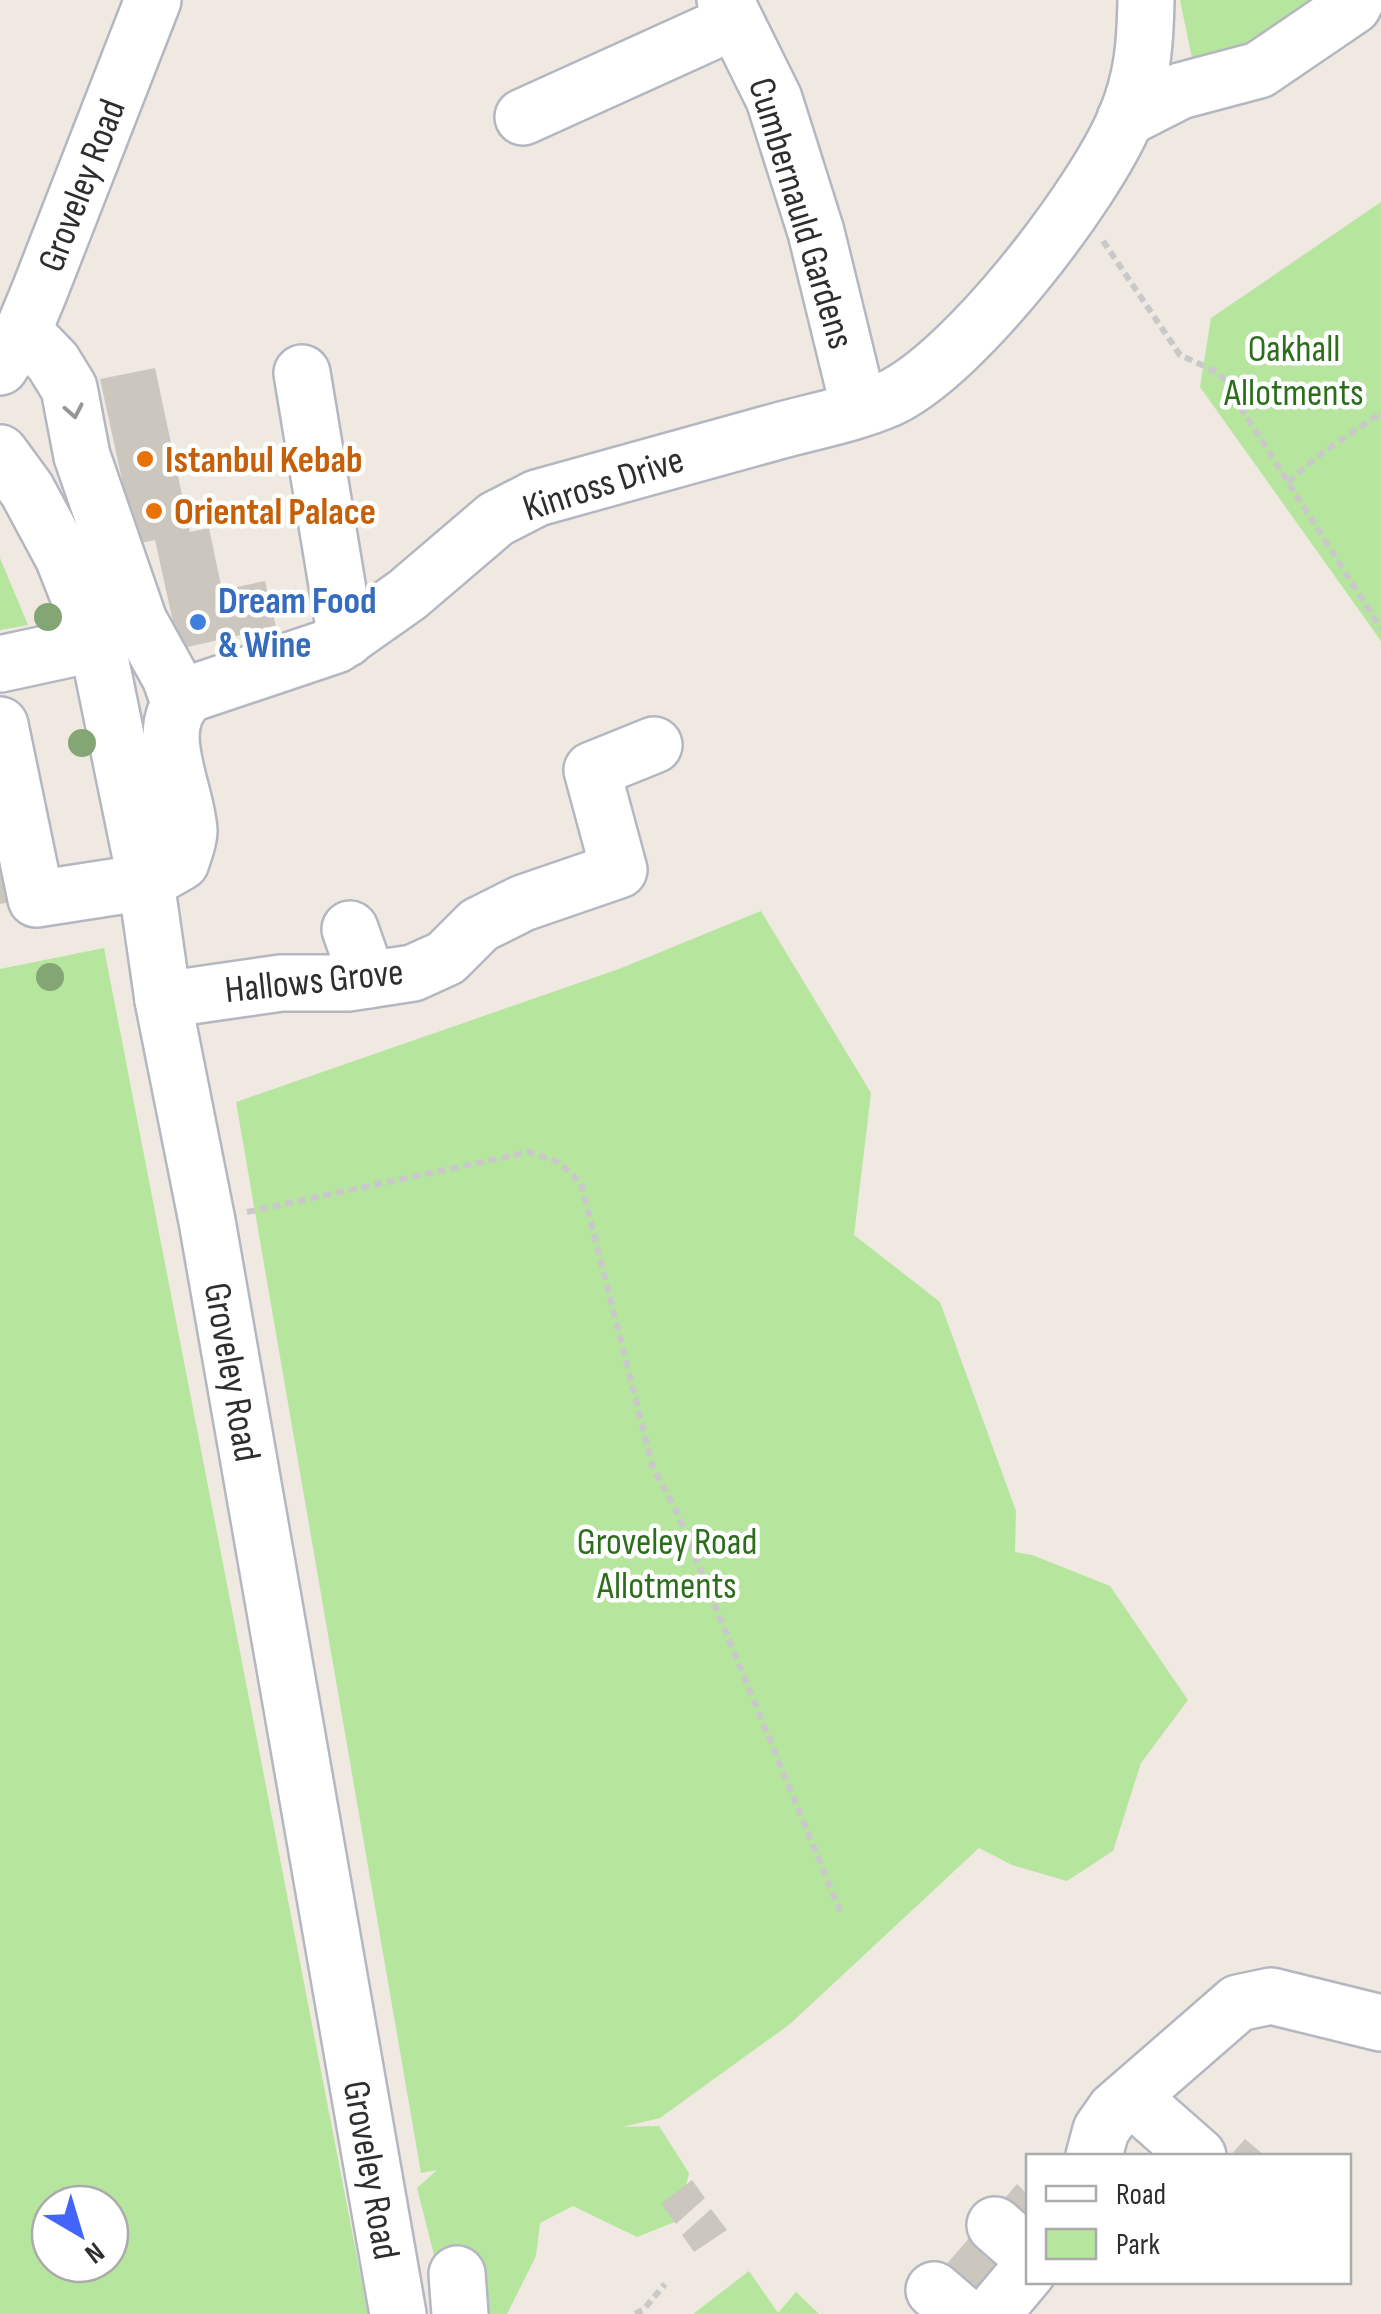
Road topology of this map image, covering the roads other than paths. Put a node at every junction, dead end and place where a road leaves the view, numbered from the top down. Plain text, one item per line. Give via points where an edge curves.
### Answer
1 (153, 0) edge
2 (1146, 0) edge
3 (1356, 0) edge
4 (730, 11) edge
5 (523, 118) dead end
6 (1116, 136) junction
7 (11, 349) edge
8 (302, 373) dead end
9 (859, 408) junction
10 (0, 453) edge
11 (346, 639) junction
12 (96, 644) junction
13 (0, 664) edge
14 (179, 702) junction
15 (0, 724) edge
16 (654, 745) dead end
17 (146, 882) junction
18 (350, 928) dead end
19 (402, 987) junction
20 (163, 1000) junction
21 (1381, 2023) edge
22 (1130, 2096) junction
23 (1095, 2154) edge
24 (1196, 2154) edge
25 (1026, 2273) edge
26 (398, 2314) edge
27 (992, 2314) edge

1 - 7 street, Groveley Road
2 - 6 street, Kinross Drive via 1145,58
3 - 6 street via 1260,70 1180,92
4 - 5 street, Cumbernauld Gardens
4 - 9 street, Cumbernauld Gardens via 774,99 816,232
6 - 9 street, Kinross Drive via 1023,274 952,354 890,398
7 -> 14 street via 53,362 70,388 82,456 139,621
8 - 11 street
9 - 11 street, Kinross Drive via 537,498 496,519
10 - 12 street, Groveley Road via 63,558
11 - 14 street, Kinross Drive
12 - 13 street
12 - 17 street, Groveley Road
14 - 17 street via 170,734 189,834 181,862
15 - 17 street via 36,900
16 - 19 street, Hallows Grove via 592,770 619,870 516,886 446,958
17 - 20 street, Groveley Road
18 - 19 street
19 - 20 street, Hallows Grove via 281,983
20 - 26 street, Groveley Road
21 - 22 street via 1271,1996 1238,2002
22 - 23 street via 1101,2130
22 - 24 street
25 - 27 street

